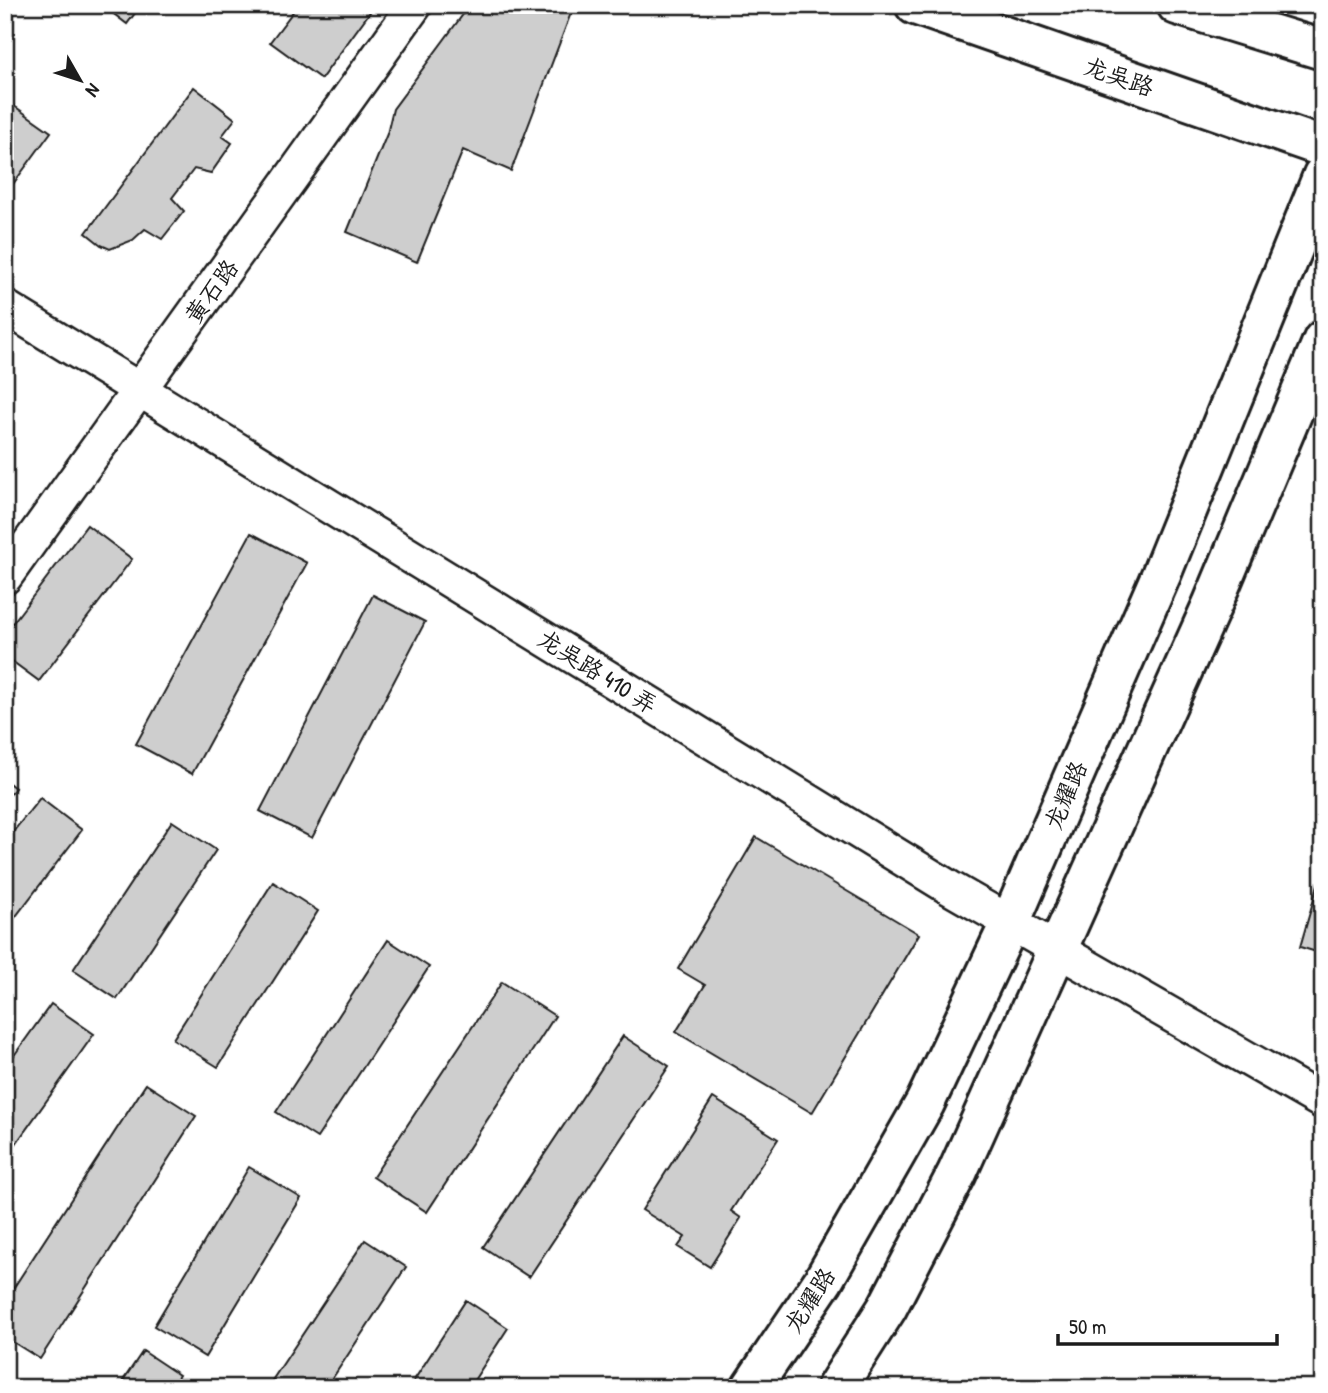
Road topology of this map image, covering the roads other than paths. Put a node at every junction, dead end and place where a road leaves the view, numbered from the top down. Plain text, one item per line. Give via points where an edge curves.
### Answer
1 (415, 5) edge
2 (915, 5) edge
3 (1177, 5) edge
4 (1323, 50) edge
5 (1323, 147) edge
6 (1323, 175) edge
7 (5, 307) edge
8 (1323, 340) edge
9 (141, 389) junction
10 (5, 577) edge
11 (1010, 923) junction
12 (1057, 950) junction
13 (1323, 1102) edge
14 (751, 1388) edge
15 (836, 1388) edge

1 - 9 street, 黄石路
2 - 5 main road, 龙吴路
3 - 4 main road
6 - 11 main road, 龙耀路 via 1161,575
7 - 9 street, 龙吴路 410 弄
8 - 12 main road via 1212,605
9 - 10 street, 黄石路
9 - 11 street, 龙吴路 410 弄
11 - 12 street, 龙吴路 410 弄
11 - 14 main road, 龙耀路 via 925,1103 823,1281
12 - 13 street, 龙吴路 410 弄
12 - 15 main road via 957,1173 887,1308

